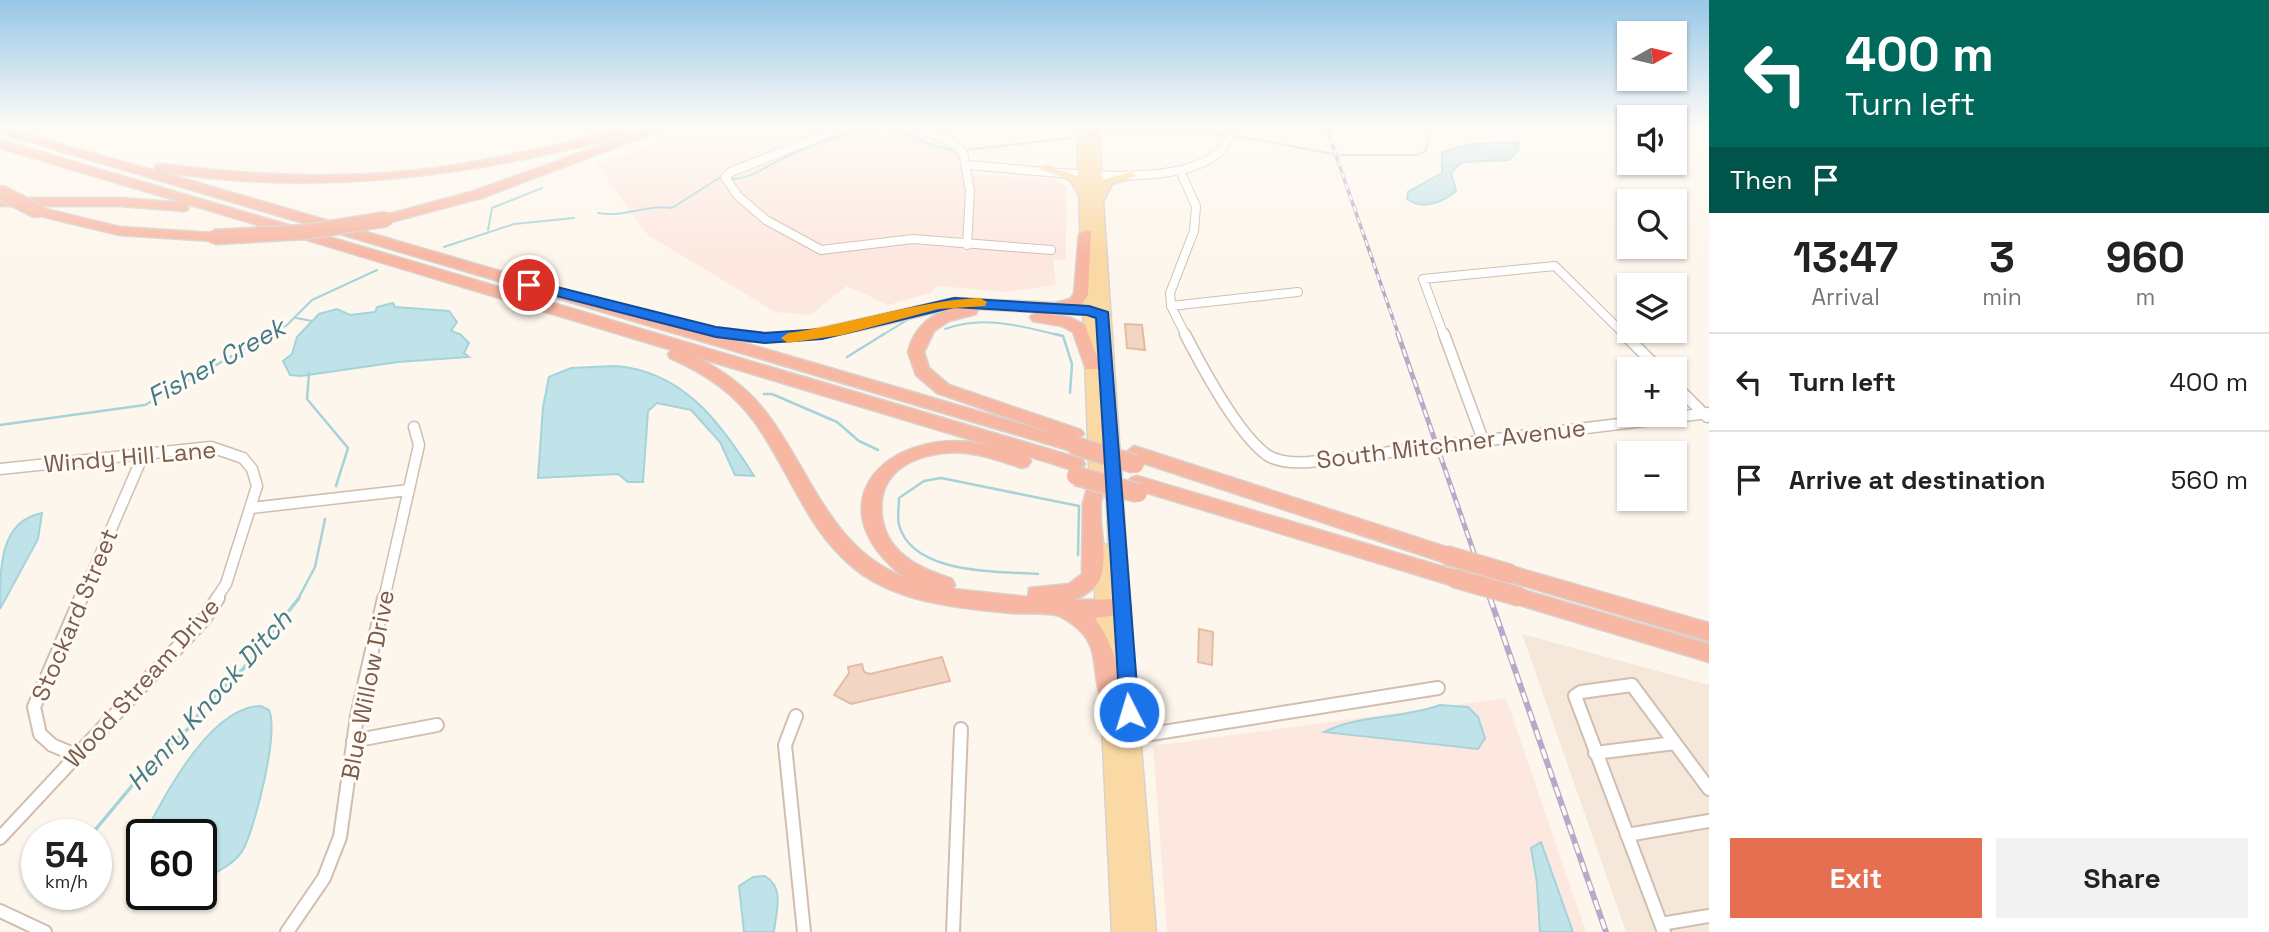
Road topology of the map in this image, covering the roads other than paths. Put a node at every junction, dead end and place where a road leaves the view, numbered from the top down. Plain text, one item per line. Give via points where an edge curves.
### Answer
1 (88, 170) edge
2 (143, 170) edge
3 (177, 170) edge
4 (429, 170) edge
5 (544, 170) edge
6 (735, 170) edge
7 (969, 170) edge
8 (1050, 170) edge
9 (1067, 170) edge
10 (1118, 170) edge
11 (1180, 171) joint
12 (1089, 172) junction
13 (1132, 176) junction
14 (0, 192) edge
15 (1084, 197) junction
16 (0, 202) edge
17 (1097, 206) junction
18 (265, 224) junction
19 (1086, 234) junction
20 (967, 245) junction
21 (1051, 250) dead end
22 (1298, 292) dead end
23 (586, 301) junction
24 (1171, 306) junction
25 (1050, 307) junction
26 (983, 310) junction
27 (1094, 314) junction
28 (608, 327) junction
29 (1647, 357) edge
30 (1092, 365) junction
31 (1687, 396) edge
32 (1707, 415) edge
33 (414, 427) dead end
34 (1483, 440) junction
35 (144, 453) junction
36 (1075, 455) junction
37 (0, 469) edge
38 (1136, 473) junction
39 (1097, 479) junction
40 (409, 490) junction
41 (251, 508) junction
42 (1031, 599) junction
43 (1110, 606) junction
44 (1709, 632) edge
45 (1709, 653) edge
46 (1437, 688) dead end
47 (1109, 693) junction
48 (796, 716) dead end
49 (437, 725) dead end
50 (961, 729) dead end
51 (1132, 737) junction
52 (353, 741) junction
53 (1675, 743) junction
54 (1595, 753) junction
55 (78, 756) junction
56 (1709, 789) edge
57 (1709, 821) edge
58 (1627, 835) junction
59 (0, 838) edge
60 (0, 911) edge
61 (1709, 916) edge
62 (1663, 928) edge
63 (45, 932) edge
64 (286, 932) edge
65 (804, 932) edge
66 (953, 932) edge
67 (1123, 932) edge
68 (1145, 932) edge

1 - 18 highway
2 - 23 highway
3 - 4 highway via 325,179
5 - 14 highway, bridge via 477,195 387,219 306,232 214,237 120,231 46,214
6 - 20 street via 725,177 736,195 809,247 825,250 893,240
7 - 20 street
8 - 15 main road via 1074,178
9 - 12 street
10 - 13 main road
11 - 13 street
11 - 24 street via 1197,214 1170,285
12 - 13 street
12 - 15 main road
12 - 17 main road
13 - 17 main road via 1107,181
15 - 19 main road
16 - 18 highway via 161,204
17 - 27 main road
18 - 28 highway
19 - 25 highway via 1081,295 1069,304
19 - 27 main road
20 - 21 street
22 - 24 street
23 - 25 highway via 716,332 765,338 822,334 947,303
23 - 36 highway
24 - 34 street, South Mitchner Avenue via 1245,430 1258,448 1277,460 1309,462
25 - 27 highway
26 - 27 highway
26 - 30 highway via 1071,323 1084,334
26 - 36 highway via 945,316 925,330 916,352 926,377
27 - 30 main road
27 - 43 main road
28 - 36 highway
28 - 42 highway via 685,357 741,396 773,436 829,533 864,565 900,584 934,594
29 - 34 street via 1555,266 1423,279
30 - 39 main road
31 - 32 street
32 - 34 street, South Mitchner Avenue
33 - 40 street, Blue Willow Drive via 419,444
35 - 37 street, Windy Hill Lane
35 - 41 street, Windy Hill Lane via 207,447 239,454 256,473
35 - 55 street, Stockard Street via 34,707 34,724 43,740
36 - 38 highway, bridge
36 - 38 highway, bridge
36 - 42 highway via 947,446 929,449 900,460 874,490 870,516 874,532 890,556 908,570 949,586
38 - 44 highway, bridge via 1372,531
38 - 45 highway, bridge via 1310,543 1375,556
39 - 42 highway via 1092,503 1091,578 1073,592
39 - 43 main road
40 - 41 street
40 - 52 street, Blue Willow Drive
41 - 55 street, Wood Stream Drive via 215,604
42 - 43 highway
42 - 47 highway via 1070,612 1093,627 1100,641
43 - 47 main road
43 - 51 main road
46 - 51 street
47 - 67 main road
48 - 65 street via 785,746
49 - 52 street
50 - 66 street
51 - 68 main road
52 - 64 street, Blue Willow Drive via 338,846 314,895
53 - 54 street
53 - 54 street via 1632,685 1575,696
53 - 56 street
54 - 58 street
55 - 59 street, Wood Stream Drive
57 - 58 street
58 - 62 street
60 - 63 street
61 - 62 street

